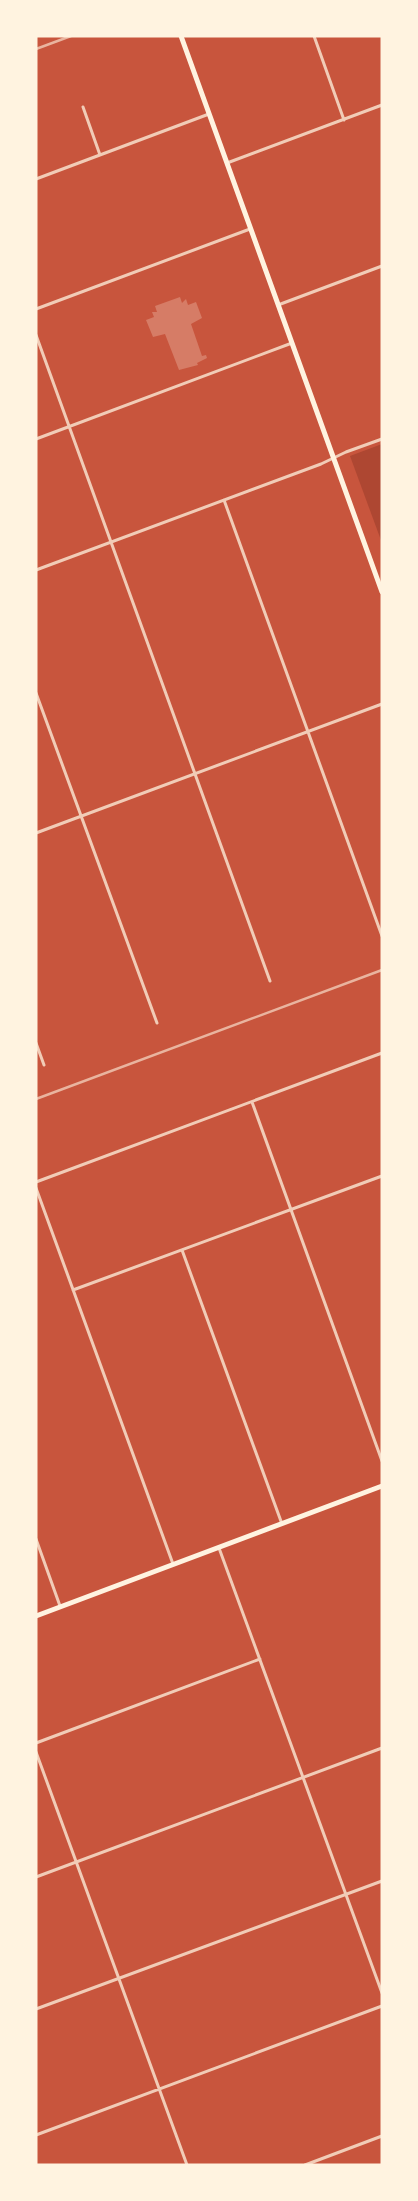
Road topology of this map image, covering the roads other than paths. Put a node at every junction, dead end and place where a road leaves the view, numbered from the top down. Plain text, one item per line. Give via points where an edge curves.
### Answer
1 (181, 36) edge
2 (314, 36) edge
3 (382, 106) edge
4 (83, 107) dead end
5 (209, 114) junction
6 (344, 120) junction
7 (100, 155) junction
8 (227, 163) junction
9 (36, 179) edge
10 (250, 229) junction
11 (382, 266) edge
12 (278, 305) junction
13 (36, 309) edge
14 (36, 335) edge
15 (292, 343) junction
16 (70, 427) junction
17 (36, 439) edge
18 (382, 439) edge
19 (333, 458) junction
20 (224, 500) junction
21 (111, 542) junction
22 (36, 570) edge
23 (382, 592) edge
24 (36, 693) edge
25 (382, 704) edge
26 (308, 732) junction
27 (195, 774) junction
28 (81, 816) junction
29 (36, 833) edge
30 (382, 936) edge
31 (270, 981) dead end
32 (157, 1023) dead end
33 (36, 1043) edge
34 (382, 1053) edge
35 (44, 1065) dead end
36 (252, 1102) junction
37 (382, 1176) edge
38 (36, 1182) edge
39 (36, 1188) edge
40 (291, 1210) junction
41 (182, 1250) junction
42 (73, 1290) junction
43 (382, 1460) edge
44 (382, 1486) edge
45 (282, 1524) junction
46 (36, 1539) edge
47 (219, 1547) junction
48 (173, 1564) junction
49 (60, 1606) junction
50 (36, 1616) edge
51 (260, 1659) junction
52 (36, 1743) edge
53 (382, 1748) edge
54 (36, 1752) edge
55 (303, 1778) junction
56 (76, 1862) junction
57 (36, 1877) edge
58 (382, 1880) edge
59 (345, 1894) junction
60 (119, 1978) junction
61 (382, 1993) edge
62 (382, 2006) edge
63 (36, 2009) edge
64 (159, 2089) junction
65 (36, 2135) edge
66 (382, 2136) edge
67 (187, 2165) edge
68 (305, 2165) edge

1 - 5 main road
2 - 6 street
3 - 6 street
4 - 7 street
5 - 7 street
5 - 8 main road
6 - 8 street
7 - 9 street
8 - 10 main road
10 - 12 main road
10 - 13 street
11 - 12 street
12 - 15 main road
14 - 16 street
15 - 16 street
15 - 19 main road
16 - 17 street
16 - 21 street
18 - 19 street
19 - 20 street
19 - 23 main road
20 - 21 street
20 - 26 street
21 - 22 street
21 - 27 street
24 - 28 street
25 - 26 street
26 - 27 street
26 - 30 street
27 - 28 street
27 - 31 street
28 - 29 street
28 - 32 street
33 - 35 street
34 - 36 street
36 - 38 street
36 - 40 street
37 - 40 street
39 - 42 street
40 - 41 street
40 - 43 street
41 - 42 street
41 - 45 street
42 - 48 street
44 - 45 main road
45 - 47 main road
46 - 49 street
47 - 48 main road
47 - 51 street
48 - 49 main road
49 - 50 main road
51 - 52 street
51 - 55 street
53 - 55 street
54 - 56 street
55 - 56 street
55 - 59 street
56 - 57 street
56 - 60 street
58 - 59 street
59 - 60 street
59 - 61 street
60 - 63 street
60 - 64 street
62 - 64 street
64 - 65 street
64 - 67 street
66 - 68 street

